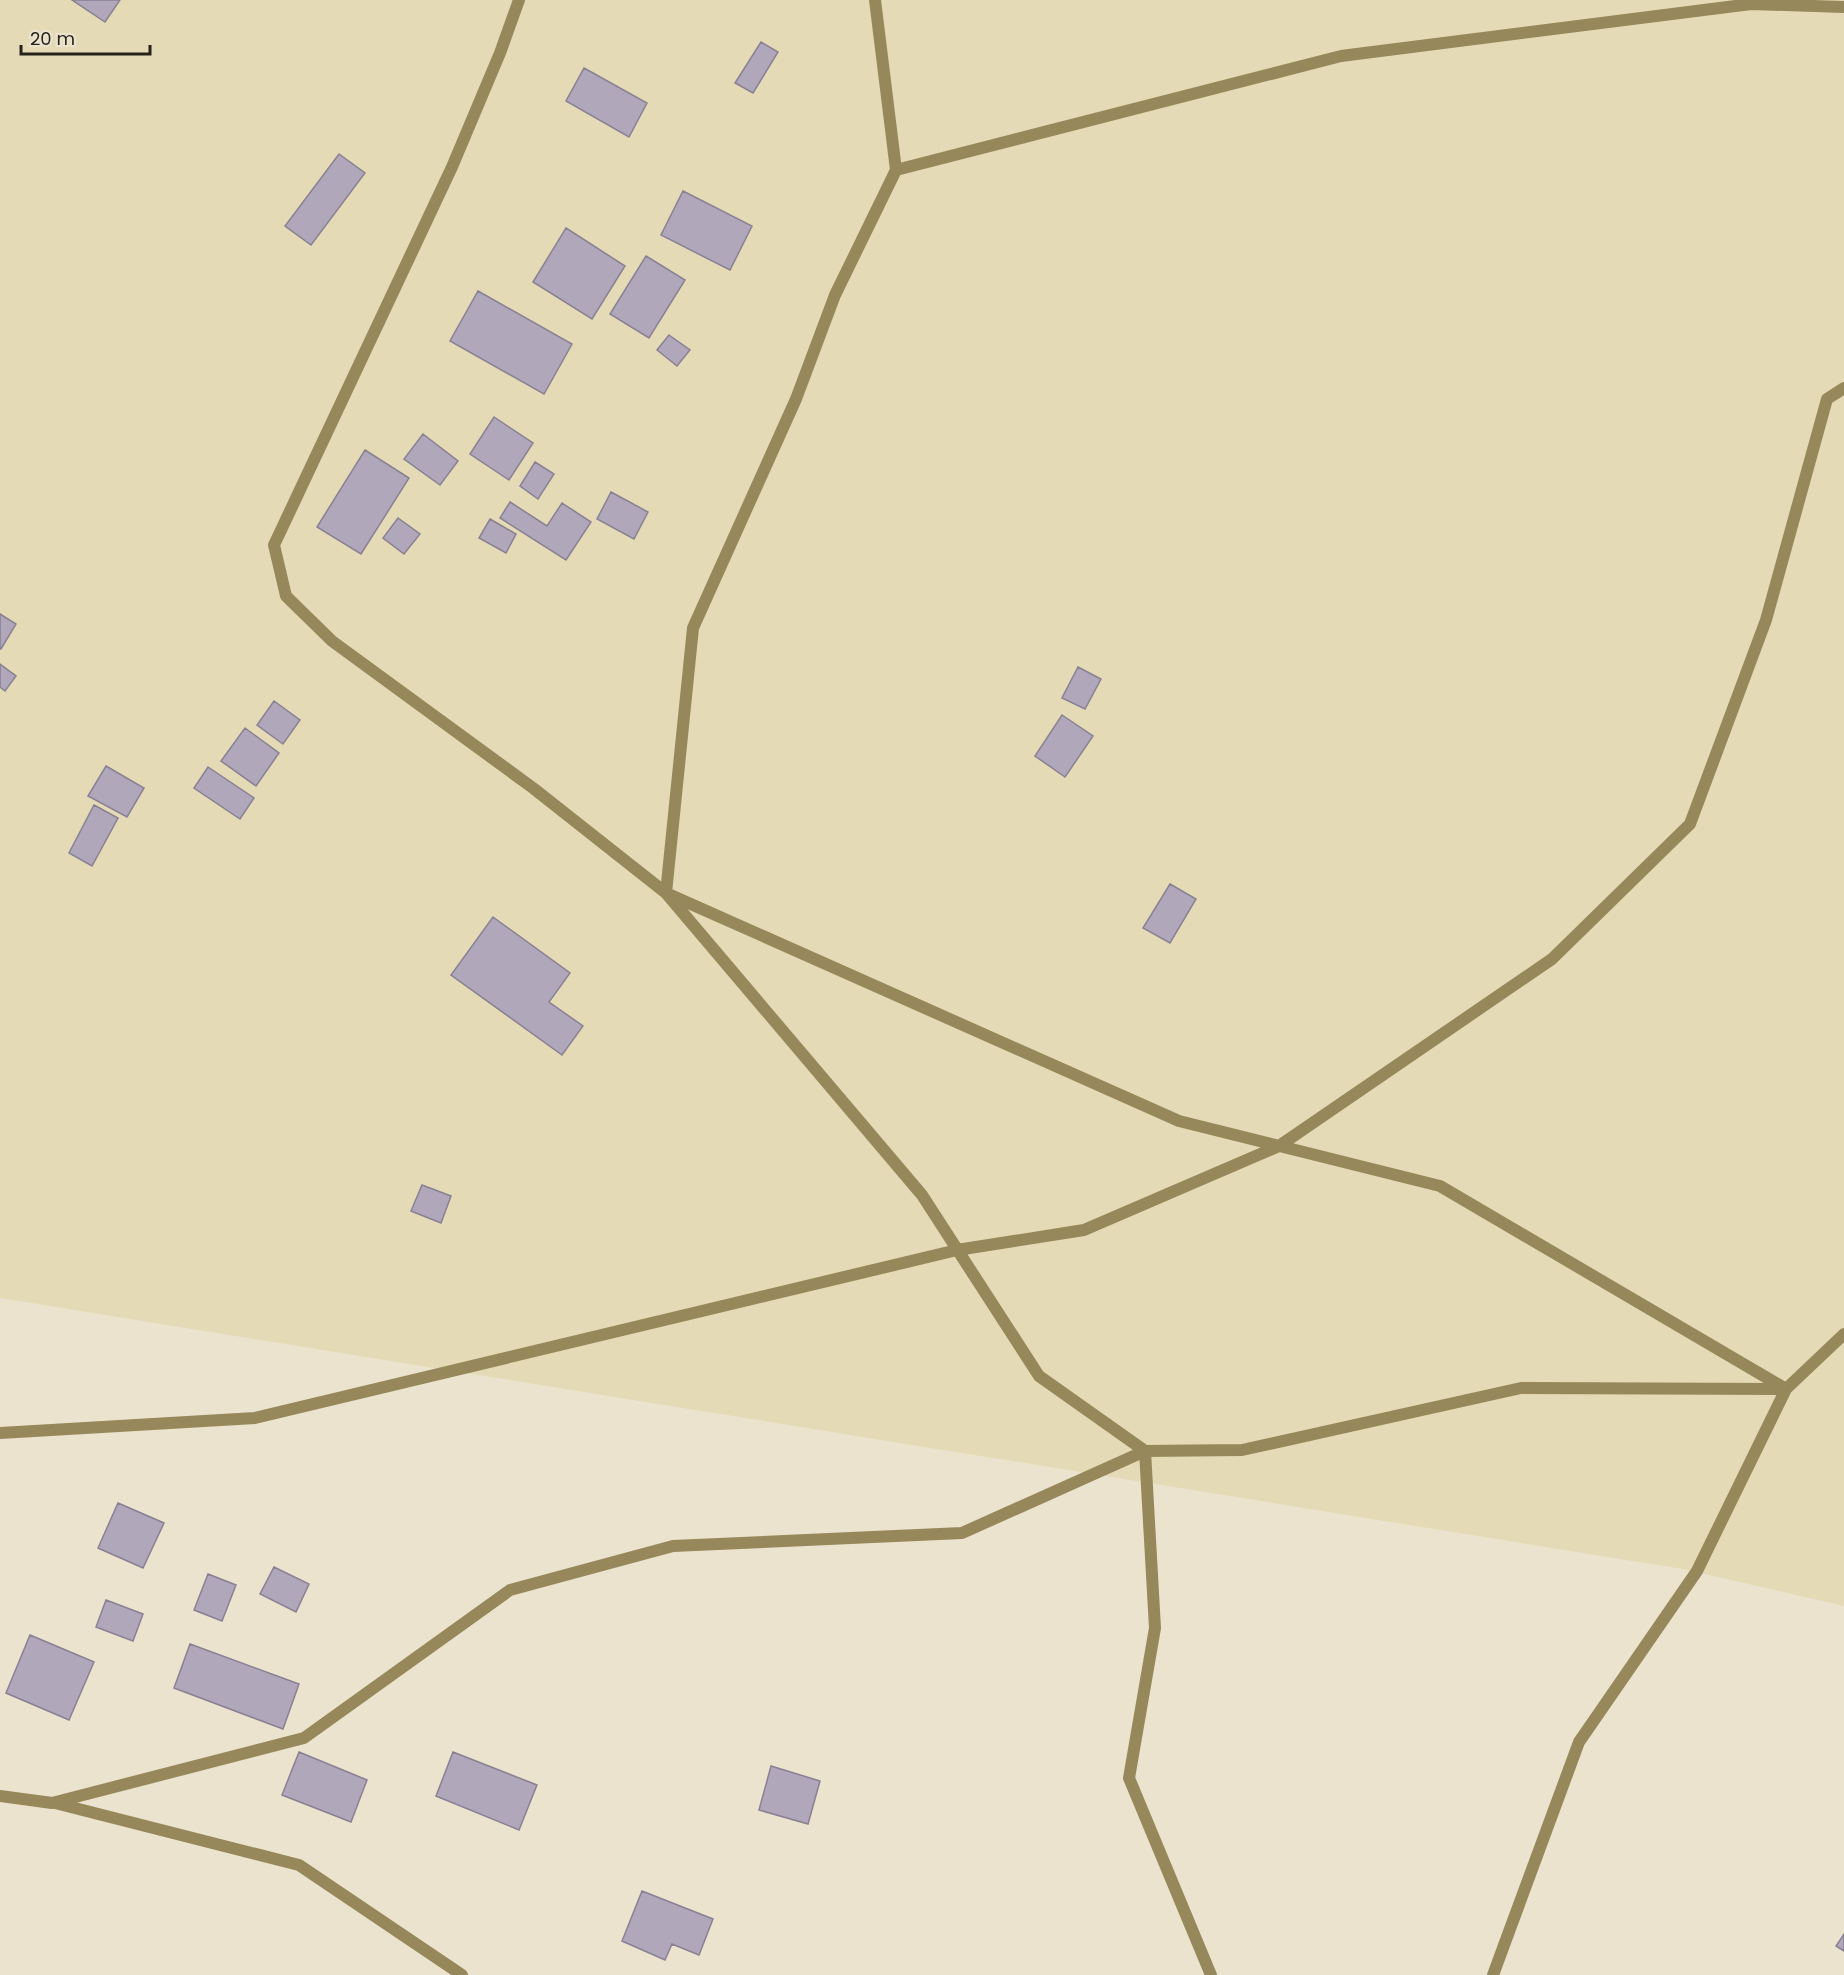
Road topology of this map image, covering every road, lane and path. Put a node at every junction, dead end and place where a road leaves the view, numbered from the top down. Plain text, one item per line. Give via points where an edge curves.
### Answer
1 (519, 0) edge
2 (875, 0) edge
3 (1844, 7) edge
4 (896, 170) junction
5 (1844, 388) edge
6 (666, 893) junction
7 (1279, 1146) junction
8 (957, 1250) junction
9 (1844, 1334) edge
10 (1786, 1389) junction
11 (0, 1433) edge
12 (1145, 1451) junction
13 (0, 1796) edge
14 (52, 1803) junction
15 (462, 1975) edge
16 (1211, 1975) edge
17 (1493, 1975) edge

1 - 6 street via 452,167 274,545 286,596 332,641 533,788
2 - 4 street
3 - 4 street via 1750,4 1341,56
4 - 6 street via 835,295 796,399 693,628
5 - 7 street via 1827,399 1766,620 1690,824 1552,959
6 - 7 street via 1179,1121
6 - 8 street via 921,1195
7 - 8 street via 1084,1230
7 - 10 street via 1440,1186
8 - 11 street via 255,1418
8 - 12 street via 1039,1376
9 - 10 street
10 - 12 street via 1521,1388 1242,1450
10 - 17 street via 1697,1571 1579,1742
12 - 14 street via 962,1533 673,1546 510,1590 304,1738
12 - 16 street via 1155,1628 1129,1778
13 - 14 street
14 - 15 street via 298,1865

